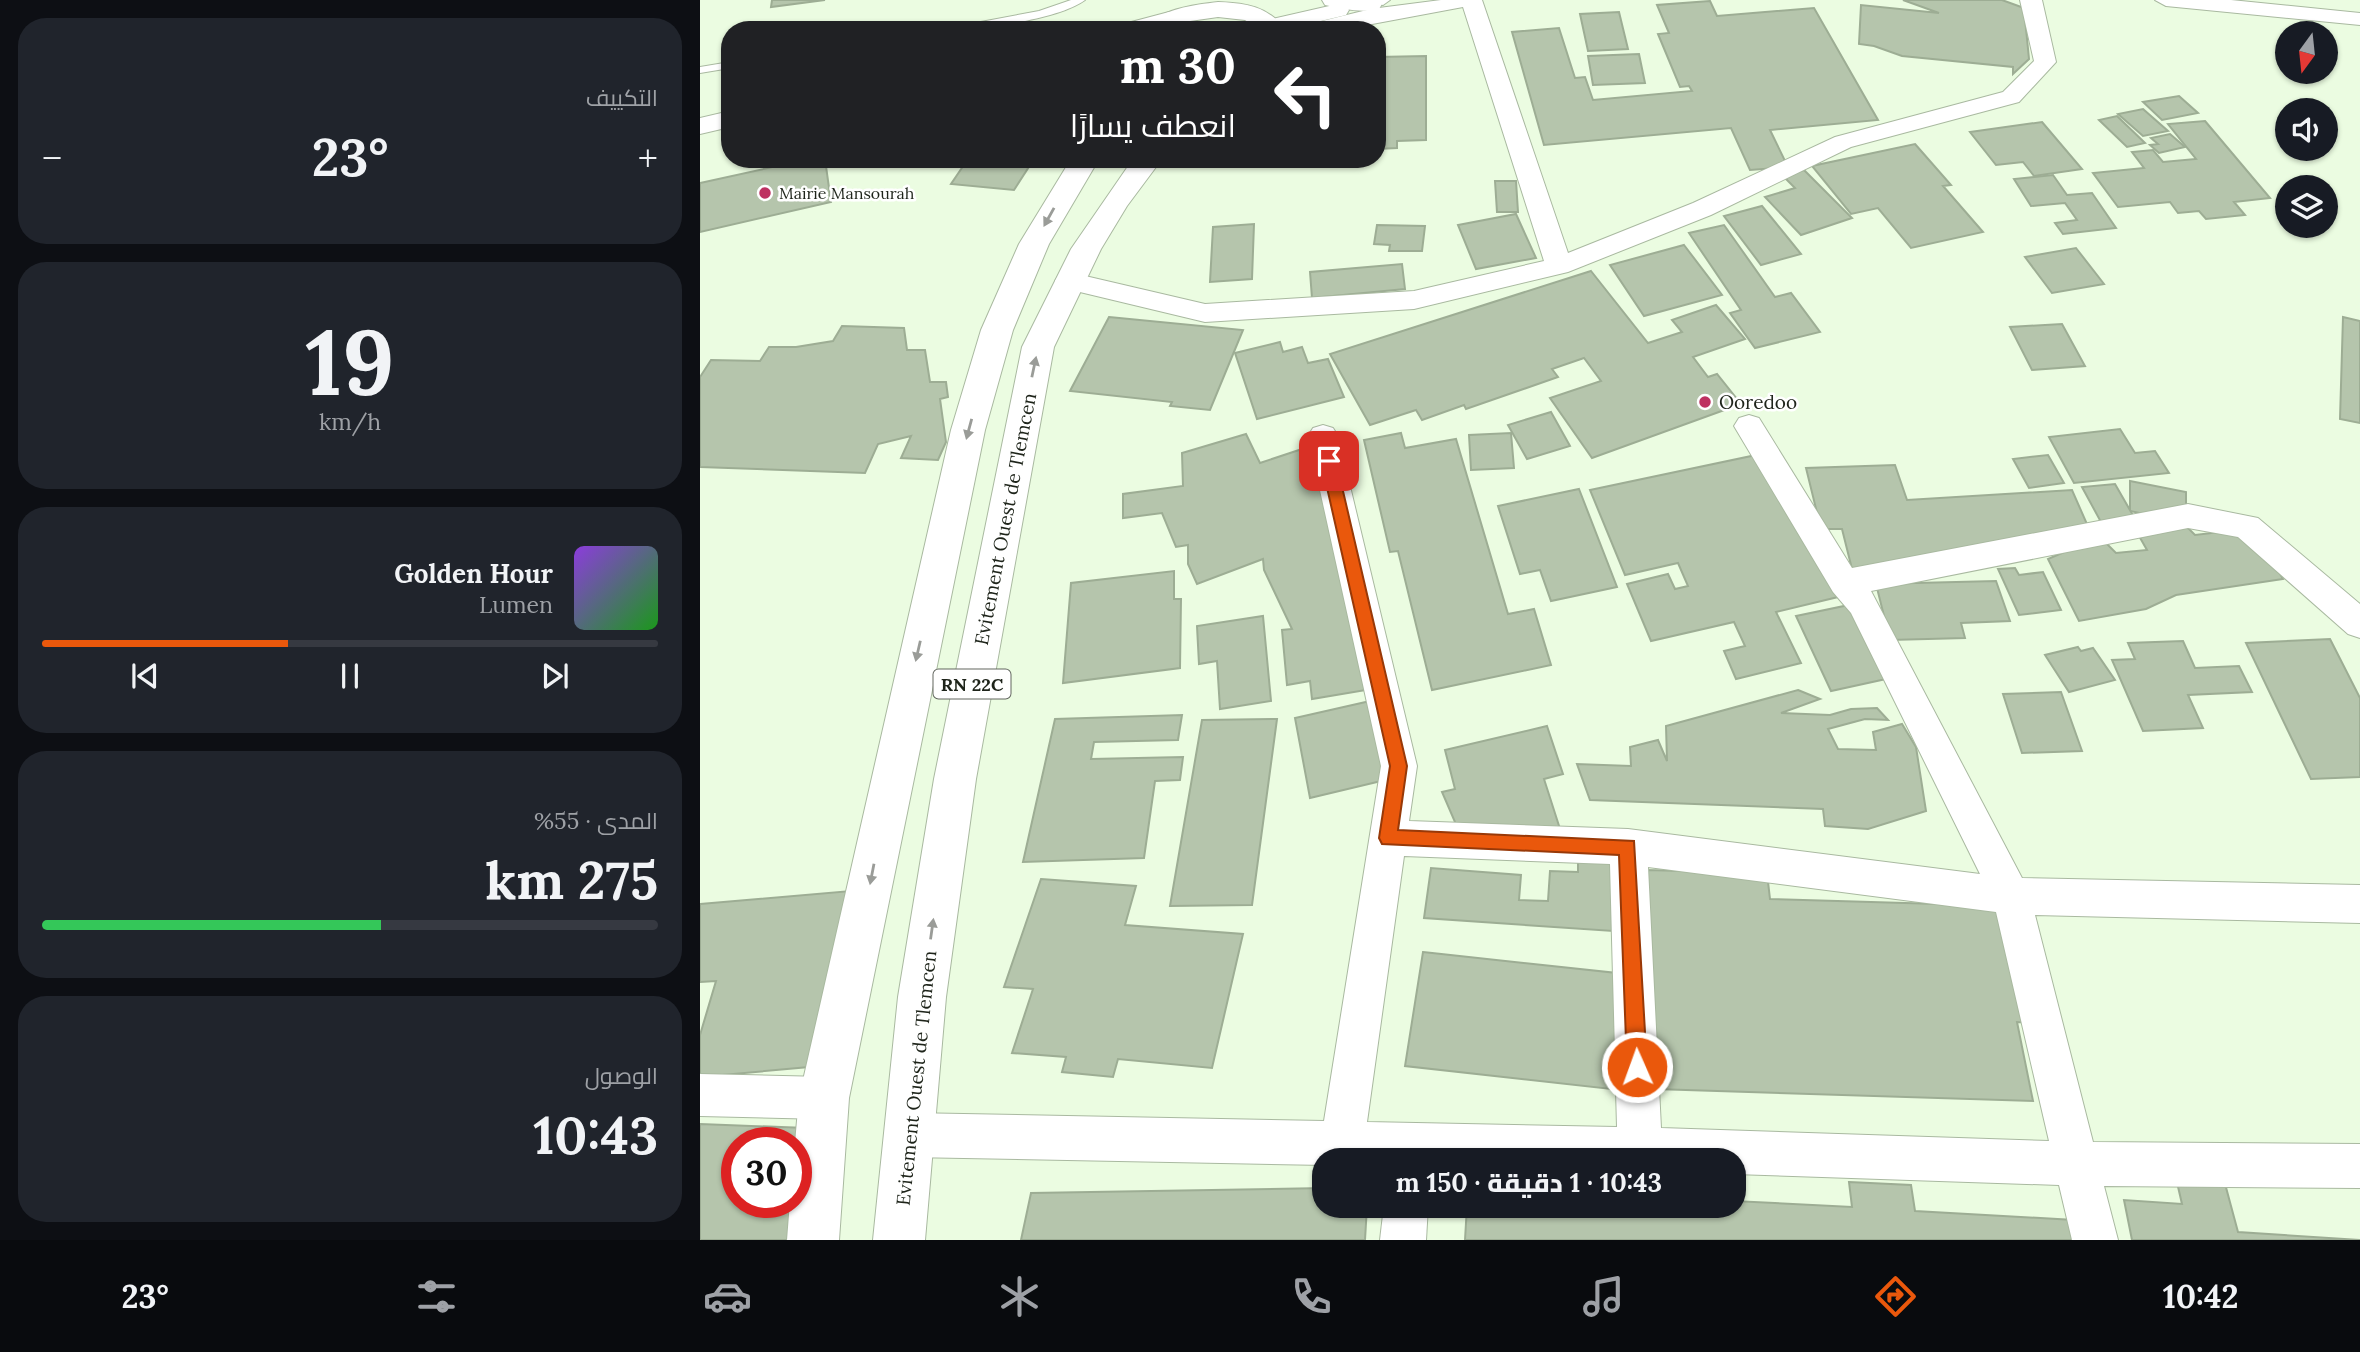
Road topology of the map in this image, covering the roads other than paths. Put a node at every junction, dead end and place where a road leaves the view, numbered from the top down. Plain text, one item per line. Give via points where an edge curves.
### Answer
1 (1080, 0) edge
2 (1287, 0) edge
3 (1334, 0) edge
4 (1461, 0) edge
5 (1471, 0) edge
6 (2031, 0) edge
7 (2166, 0) edge
8 (1385, 1) edge
9 (1209, 4) edge
10 (2360, 19) edge
11 (1002, 21) edge
12 (1170, 21) edge
13 (1266, 21) edge
14 (1274, 21) edge
15 (1290, 21) edge
16 (1348, 21) edge
17 (721, 66) edge
18 (700, 70) edge
19 (721, 121) edge
20 (700, 126) edge
21 (721, 138) edge
22 (700, 143) edge
23 (1079, 168) edge
24 (1141, 168) edge
25 (1559, 266) junction
26 (1068, 281) junction
27 (1749, 426) dead end
28 (1323, 436) dead end
29 (1844, 583) junction
30 (2360, 624) edge
31 (1388, 838) junction
32 (1628, 847) junction
33 (2011, 896) junction
34 (2360, 904) edge
35 (700, 1095) edge
36 (824, 1098) junction
37 (909, 1135) junction
38 (1342, 1143) junction
39 (1380, 1148) edge
40 (1640, 1148) edge
41 (1746, 1153) edge
42 (2078, 1164) junction
43 (2360, 1166) edge
44 (1405, 1218) edge
45 (813, 1240) edge
46 (899, 1240) edge
47 (1403, 1240) edge
48 (2095, 1240) edge

1 - 11 lane via 1041,15
2 - 14 main road
3 - 8 main road
4 - 16 street
5 - 25 street
6 - 25 street via 2045,62 2011,97 1843,142 1702,209
7 - 10 street
8 - 15 street
9 - 12 main road
9 - 13 main road via 1249,9
17 - 18 lane
19 - 20 main road
21 - 22 main road
23 -> 36 main road, RN 22C via 1034,244 997,330 968,430
24 - 26 main road, Evitement Ouest de Tlemcen / RN 22C via 1100,224
25 - 26 street via 1414,300 1205,313
37 -> 26 main road, Evitement Ouest de Tlemcen / RN 22C via 922,997 962,739 1038,347
27 - 29 street
28 - 31 street via 1399,766
29 - 30 street via 2188,516 2247,527
29 - 33 street via 1863,604
31 - 32 street
31 - 38 street
32 - 33 street
32 - 40 street
33 - 34 street
33 - 42 street
35 - 36 street
36 - 45 main road, RN 22C
37 - 38 street
37 - 46 main road, Evitement Ouest de Tlemcen / RN 22C
38 - 39 street
41 - 42 street
42 - 43 street
42 - 48 street
44 - 47 street

